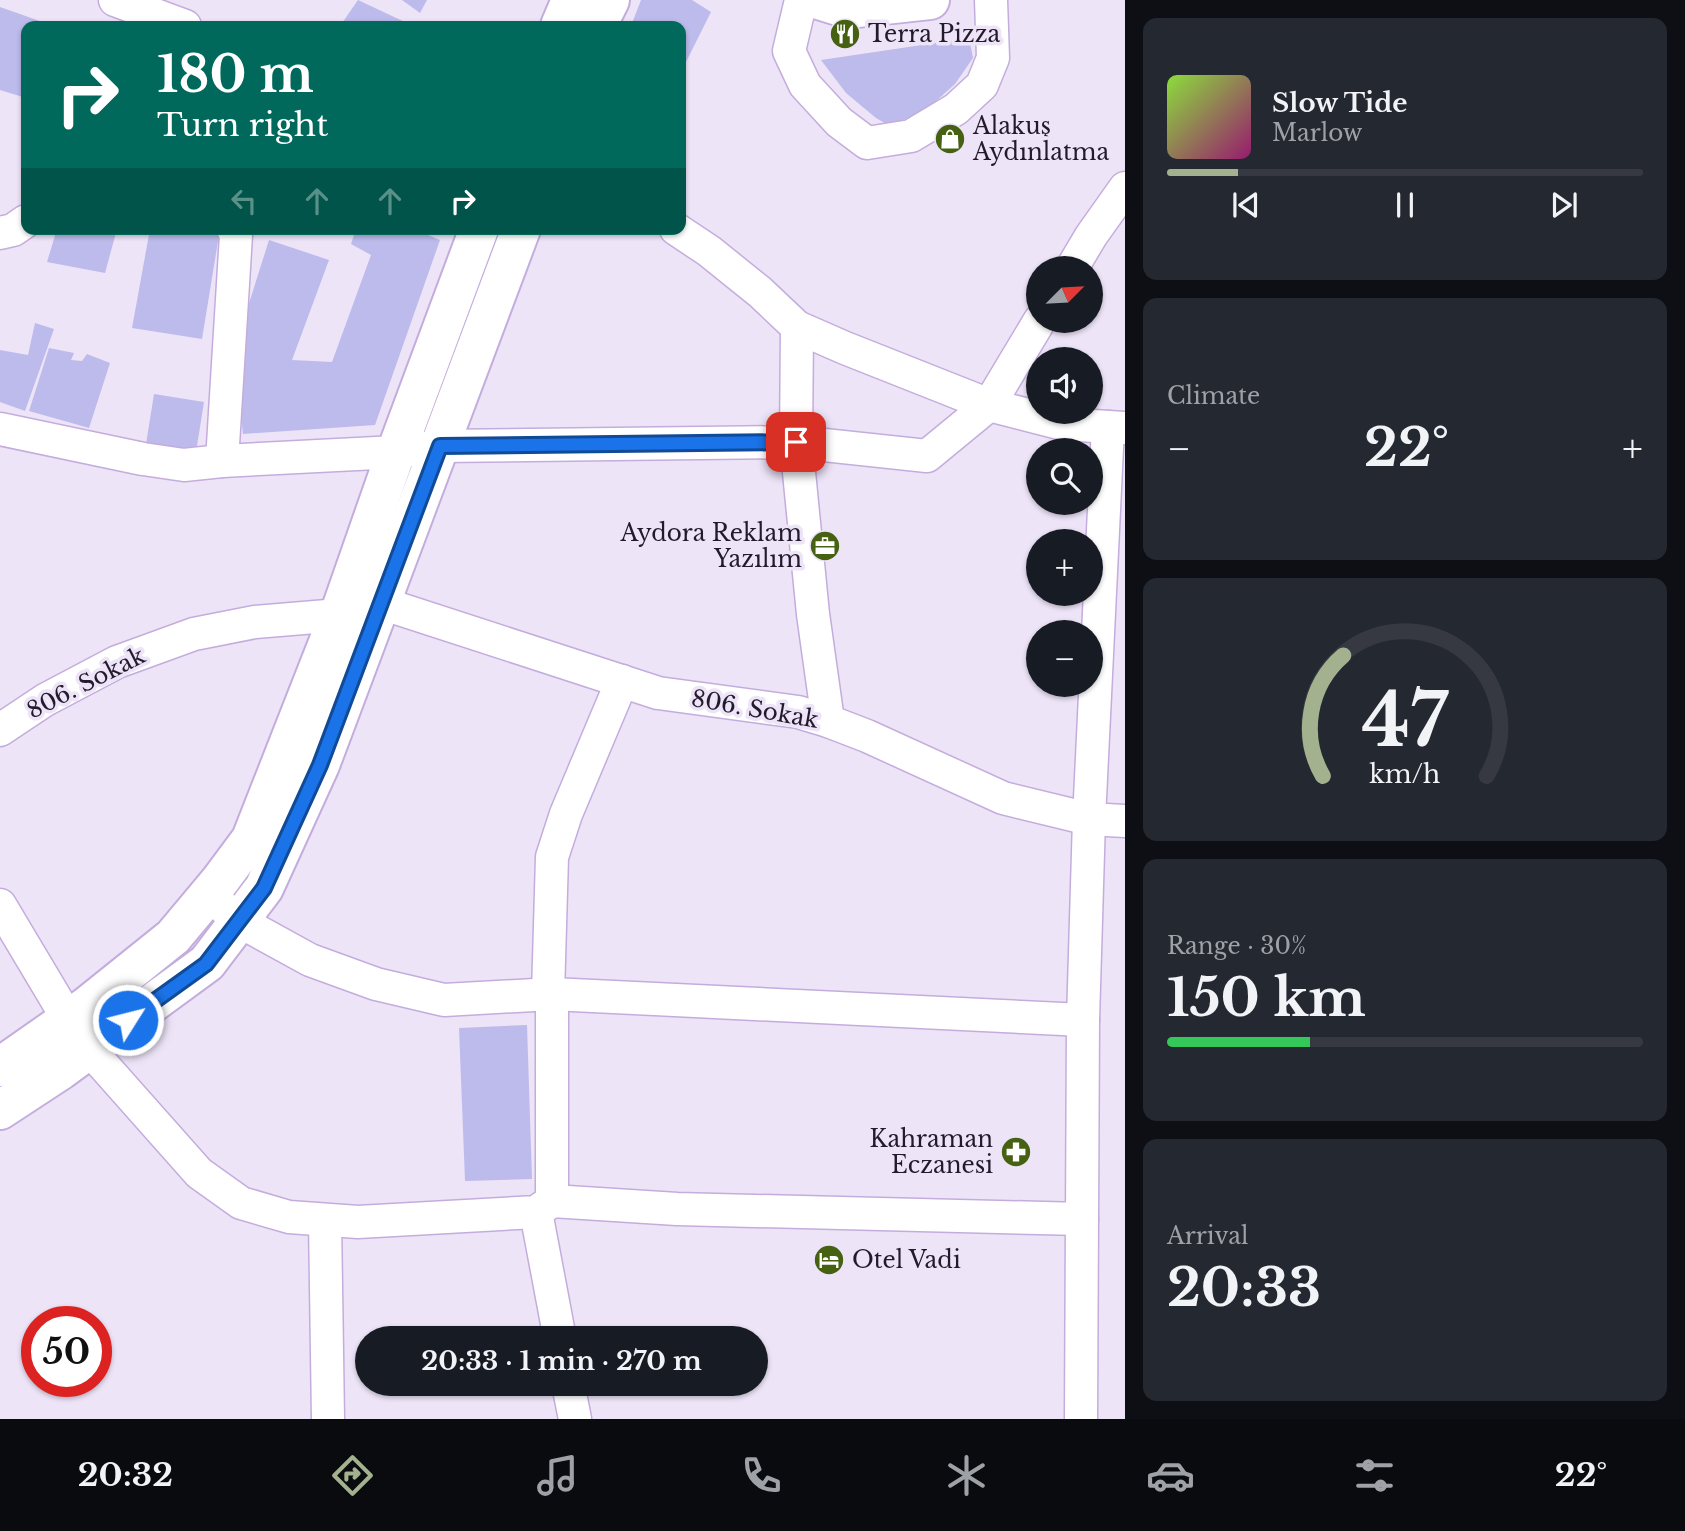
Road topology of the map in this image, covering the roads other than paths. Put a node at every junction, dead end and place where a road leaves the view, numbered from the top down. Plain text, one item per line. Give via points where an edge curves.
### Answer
1 (115, 0) edge
2 (610, 0) edge
3 (801, 0) edge
4 (819, 0) edge
5 (930, 0) edge
6 (991, 0) edge
7 (572, 11) edge
8 (167, 17) edge
9 (1125, 188) edge
10 (21, 224) edge
11 (0, 233) edge
12 (236, 235) edge
13 (477, 235) edge
14 (519, 235) edge
15 (685, 235) edge
16 (1079, 256) edge
17 (797, 327) junction
18 (1032, 333) edge
19 (989, 405) junction
20 (1117, 427) edge
21 (0, 429) edge
22 (796, 442) junction
23 (440, 446) junction
24 (396, 452) junction
25 (222, 461) junction
26 (381, 603) junction
27 (339, 615) junction
28 (622, 681) junction
29 (828, 721) junction
30 (0, 730) edge
31 (1089, 819) junction
32 (1125, 821) edge
33 (210, 894) junction
34 (0, 905) edge
35 (239, 921) junction
36 (8, 936) edge
37 (550, 994) junction
38 (1083, 1020) junction
39 (79, 1034) junction
40 (0, 1067) edge
41 (0, 1110) edge
42 (544, 1206) junction
43 (1082, 1219) junction
44 (325, 1220) junction
45 (558, 1326) edge
46 (570, 1396) edge
47 (328, 1419) edge
48 (575, 1419) edge
49 (1081, 1419) edge

1 - 8 street
2 - 7 main road
3 - 6 street via 789,51 805,85 867,143 911,136 956,109 982,85 993,58
4 - 5 main road via 848,9
9 - 16 street
10 - 11 street
12 - 25 street
13 - 24 main road
14 - 23 main road
15 - 17 street via 760,292
17 - 19 street
17 - 22 street
18 - 19 street
19 - 20 street via 1063,424
19 - 22 street via 927,456
20 - 31 street
21 - 25 street via 170,463
22 - 23 street
22 - 29 street
23 - 24 street
23 - 26 main road
24 - 25 street
24 - 27 main road
26 - 28 street, 806. Sokak
26 - 35 main road via 320,765 264,888
27 - 30 street, 806. Sokak via 255,622 194,634 117,662
27 - 33 main road via 251,839
28 - 29 street, 806. Sokak via 658,693 798,712
28 - 37 street via 552,857
29 - 31 street, 806. Sokak via 1003,798
31 - 32 street, 806. Sokak
31 - 38 street
33 - 35 street
33 - 39 main road
34 - 36 street
35 - 37 street via 310,960 376,984 444,1000
35 - 39 main road via 206,964
36 - 39 street
37 - 38 street
37 - 42 street
38 - 43 street
39 - 40 main road
39 - 41 main road via 61,1070
39 - 44 street via 199,1173 241,1203 289,1217
42 - 43 street
42 - 44 street via 358,1222
42 - 45 street
43 - 49 street
44 - 47 street
46 - 48 street

